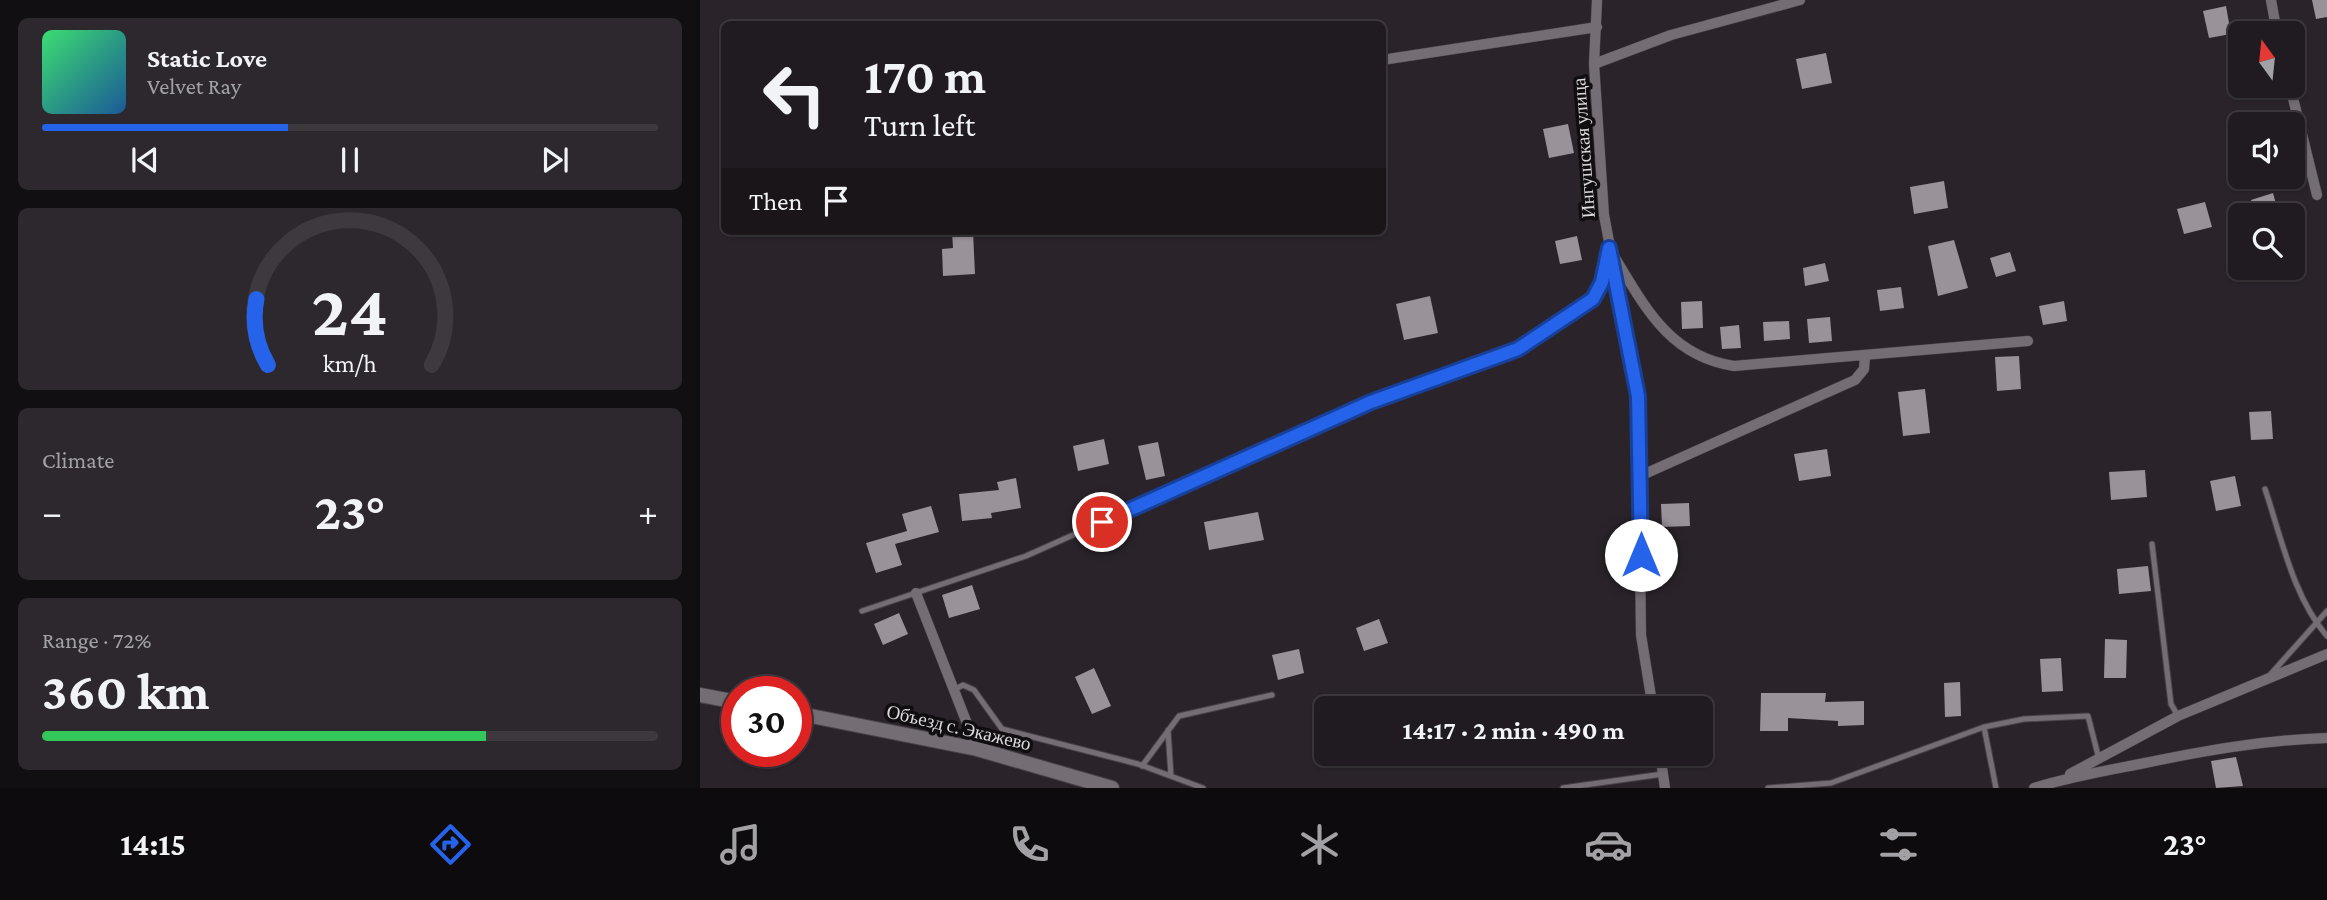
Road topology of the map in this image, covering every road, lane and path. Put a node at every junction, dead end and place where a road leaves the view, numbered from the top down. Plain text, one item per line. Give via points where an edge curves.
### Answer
1 (1597, 0) edge
2 (1800, 0) edge
3 (2271, 0) edge
4 (2275, 21) edge
5 (1597, 26) junction
6 (1386, 59) edge
7 (1594, 64) junction
8 (2293, 98) edge
9 (2317, 195) dead end
10 (1609, 248) junction
11 (2028, 341) dead end
12 (1865, 356) junction
13 (1640, 476) junction
14 (2265, 489) dead end
15 (2152, 544) dead end
16 (916, 593) junction
17 (862, 611) dead end
18 (2327, 611) edge
19 (2316, 623) junction
20 (2327, 635) edge
21 (2327, 654) edge
22 (2268, 678) junction
23 (954, 691) junction
24 (700, 695) edge
25 (1272, 695) dead end
26 (1651, 696) edge
27 (721, 699) edge
28 (812, 716) edge
29 (2178, 716) junction
30 (1984, 727) junction
31 (1168, 730) junction
32 (2327, 738) edge
33 (977, 749) junction
34 (2099, 759) junction
35 (1142, 766) junction
36 (1662, 766) edge
37 (1663, 774) junction
38 (1171, 776) junction
39 (2061, 780) junction
40 (1112, 788) edge
41 (1203, 788) edge
42 (1563, 788) edge
43 (1665, 788) edge
44 (1768, 788) edge
45 (1996, 788) edge
46 (2034, 788) edge

1 - 5 street, Ингушская улица
2 - 7 street via 1671,35
3 - 4 street
5 - 6 street
5 - 7 street, Ингушская улица
7 - 10 street, Ингушская улица
8 - 9 street
10 - 12 street via 1662,327 1694,355 1734,366
10 - 13 street, Ингушская улица via 1638,396
10 - 16 lane via 1593,299 1518,349 1371,402 1026,556
11 - 12 street
12 - 13 street via 1864,369 1855,380
13 - 26 street, Ингушская улица via 1641,635
14 - 19 lane
15 - 29 lane via 2171,704
16 - 17 lane
16 - 23 street
18 - 19 lane
19 - 20 lane
19 - 22 lane
21 - 22 street
22 - 29 street
23 - 33 street
23 - 35 lane via 963,685 974,690 1002,729
24 - 27 main road
25 - 31 lane via 1179,716
28 - 33 main road, Объезд с. Экажево
29 - 34 street
30 - 34 lane via 2024,719 2088,716
30 - 44 lane via 1832,783
30 - 45 lane
31 - 35 lane
31 - 38 lane
32 - 39 street via 2279,740
33 - 40 main road, Объезд с. Экажево
34 - 39 street
35 - 38 lane
36 - 37 street
37 - 42 lane
37 - 43 street
38 - 41 lane
39 - 46 street

